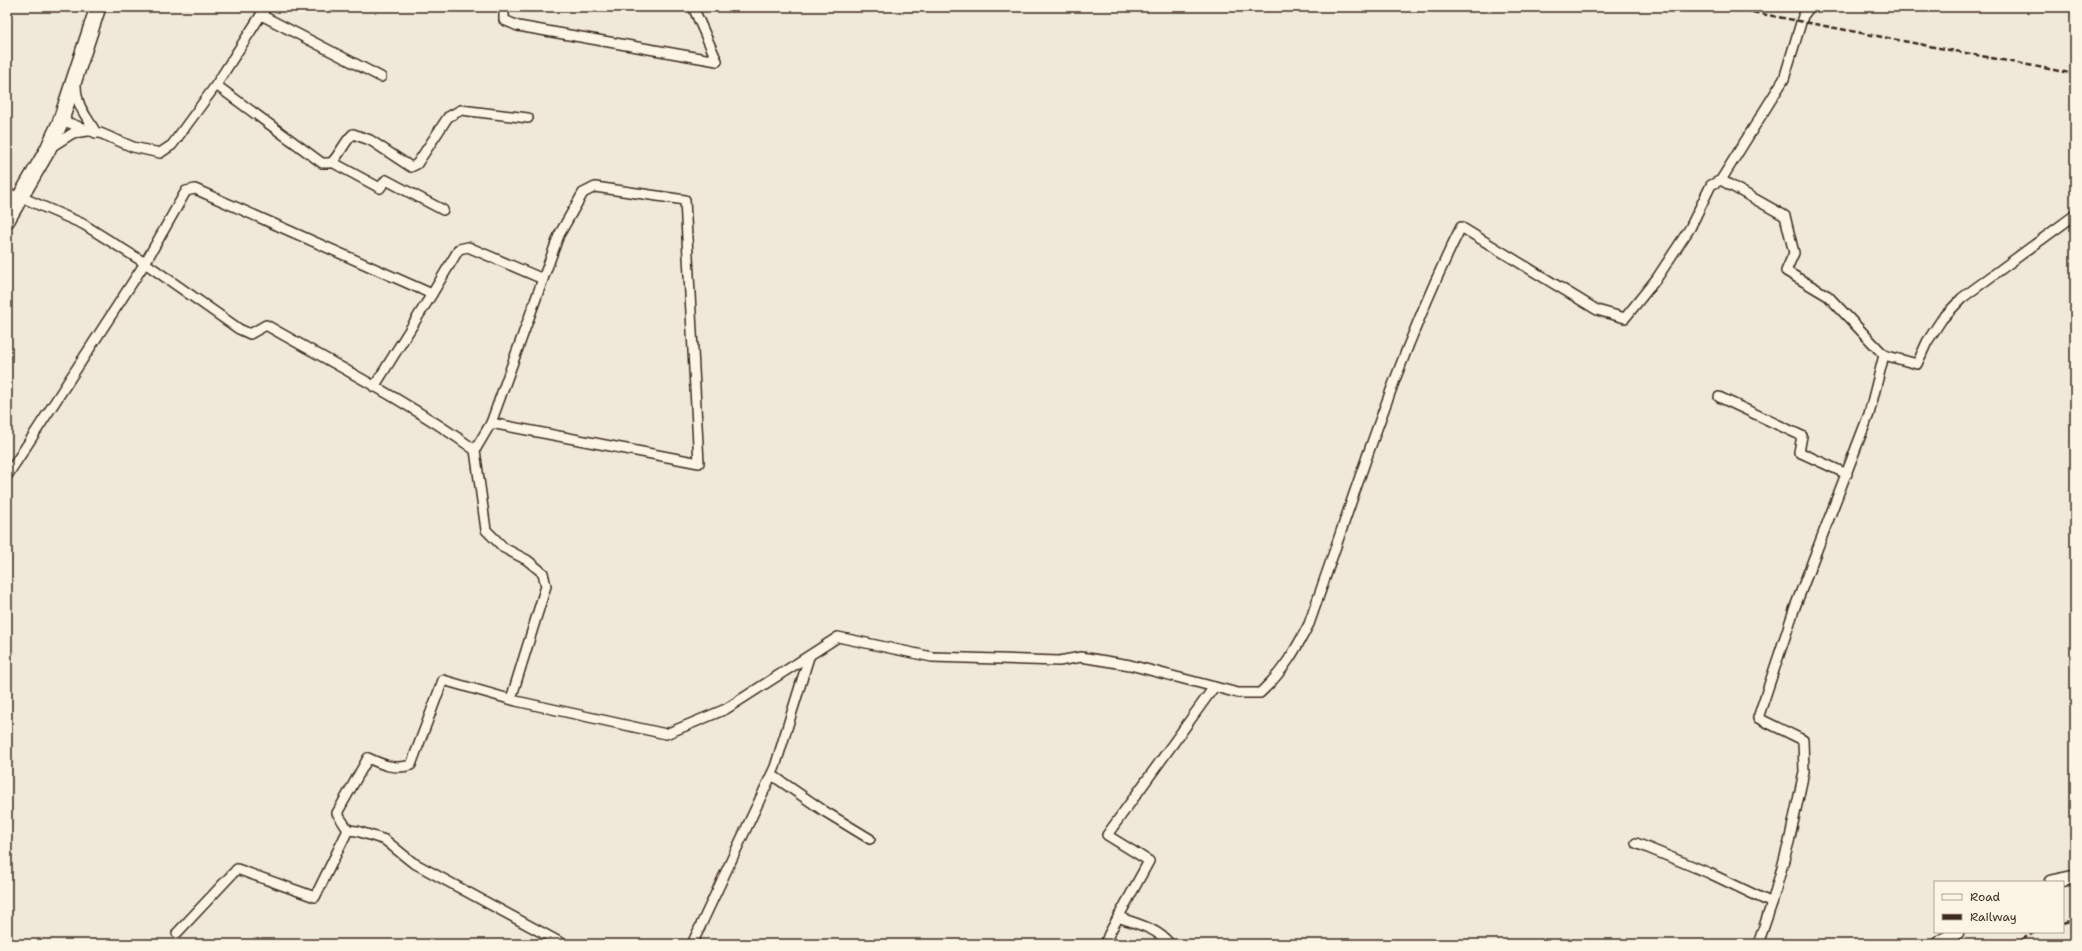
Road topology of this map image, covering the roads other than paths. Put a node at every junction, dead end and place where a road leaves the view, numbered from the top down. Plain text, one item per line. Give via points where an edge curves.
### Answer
1 (87, 7) edge
2 (98, 7) edge
3 (504, 7) edge
4 (693, 7) edge
5 (1810, 7) edge
6 (264, 11) edge
7 (381, 77) dead end
8 (75, 79) junction
9 (216, 85) junction
10 (528, 118) dead end
11 (61, 120) junction
12 (94, 132) junction
13 (46, 151) junction
14 (332, 162) junction
15 (1721, 180) junction
16 (11, 197) edge
17 (443, 210) dead end
18 (2075, 215) edge
19 (7, 220) edge
20 (145, 263) junction
21 (543, 279) junction
22 (432, 294) junction
23 (1884, 355) junction
24 (374, 387) junction
25 (1719, 397) dead end
26 (491, 422) junction
27 (475, 450) junction
28 (1847, 474) junction
29 (7, 476) edge
30 (809, 657) junction
31 (1214, 687) junction
32 (511, 699) junction
33 (772, 775) junction
34 (348, 830) junction
35 (870, 839) dead end
36 (1636, 843) dead end
37 (2075, 877) edge
38 (2056, 881) edge
39 (1772, 903) junction
40 (1118, 917) junction
41 (177, 933) dead end
42 (1954, 933) edge
43 (563, 944) edge
44 (692, 944) edge
45 (1105, 944) edge
46 (1170, 944) edge
47 (1758, 944) edge
48 (1938, 944) edge

1 - 16 main road via 50,124
2 - 8 main road
3 - 4 street via 504,20 518,26 716,61
5 - 15 street via 1803,16 1784,79
6 - 7 street
6 - 9 street
8 - 11 main road
8 - 12 street via 77,99
9 - 12 street via 172,145 160,152 133,147
9 - 14 street via 322,163
10 - 14 street via 461,110 448,118 417,164 411,167 370,140 354,134
11 - 12 street
11 - 13 main road
12 - 13 street via 74,133
13 - 16 main road
14 - 17 street via 380,188 386,180
15 - 23 street via 1785,216 1794,253 1786,271 1828,296
15 - 31 street via 1711,185 1690,228 1657,278 1625,318 1597,310 1461,227 1436,277 1390,394 1309,624 1297,648 1278,676 1260,693 1238,694
16 - 19 main road
16 - 20 street via 83,224
18 - 23 street via 1962,298 1942,319 1917,364
20 - 22 street via 186,191 195,189
20 - 24 street via 240,329 250,334 266,325
20 - 29 street
21 - 22 street via 468,247 459,249
21 - 26 street
21 - 26 street via 559,235 583,193 595,187 685,200 699,463
22 - 24 street
23 - 28 street via 1869,414
24 - 27 street
25 - 28 street via 1802,436 1800,452
26 - 27 street
27 - 32 street via 486,530 504,548 528,560 543,573 546,586
28 - 39 street via 1795,607 1758,718 1803,740 1804,772
30 - 31 street via 838,637 932,657 1059,661 1081,657 1130,666
30 - 32 street via 726,709 666,734
30 - 33 street
31 - 40 street via 1107,835 1149,861
32 - 34 street via 443,680 411,764 402,768 384,766 368,758 337,813
33 - 35 street
33 - 44 street
34 - 41 street via 315,897 237,869
34 - 43 street via 385,840 412,862
36 - 39 street via 1709,873
37 - 38 street
39 - 47 street
40 - 45 street
40 - 46 street via 1152,928
42 - 48 street

